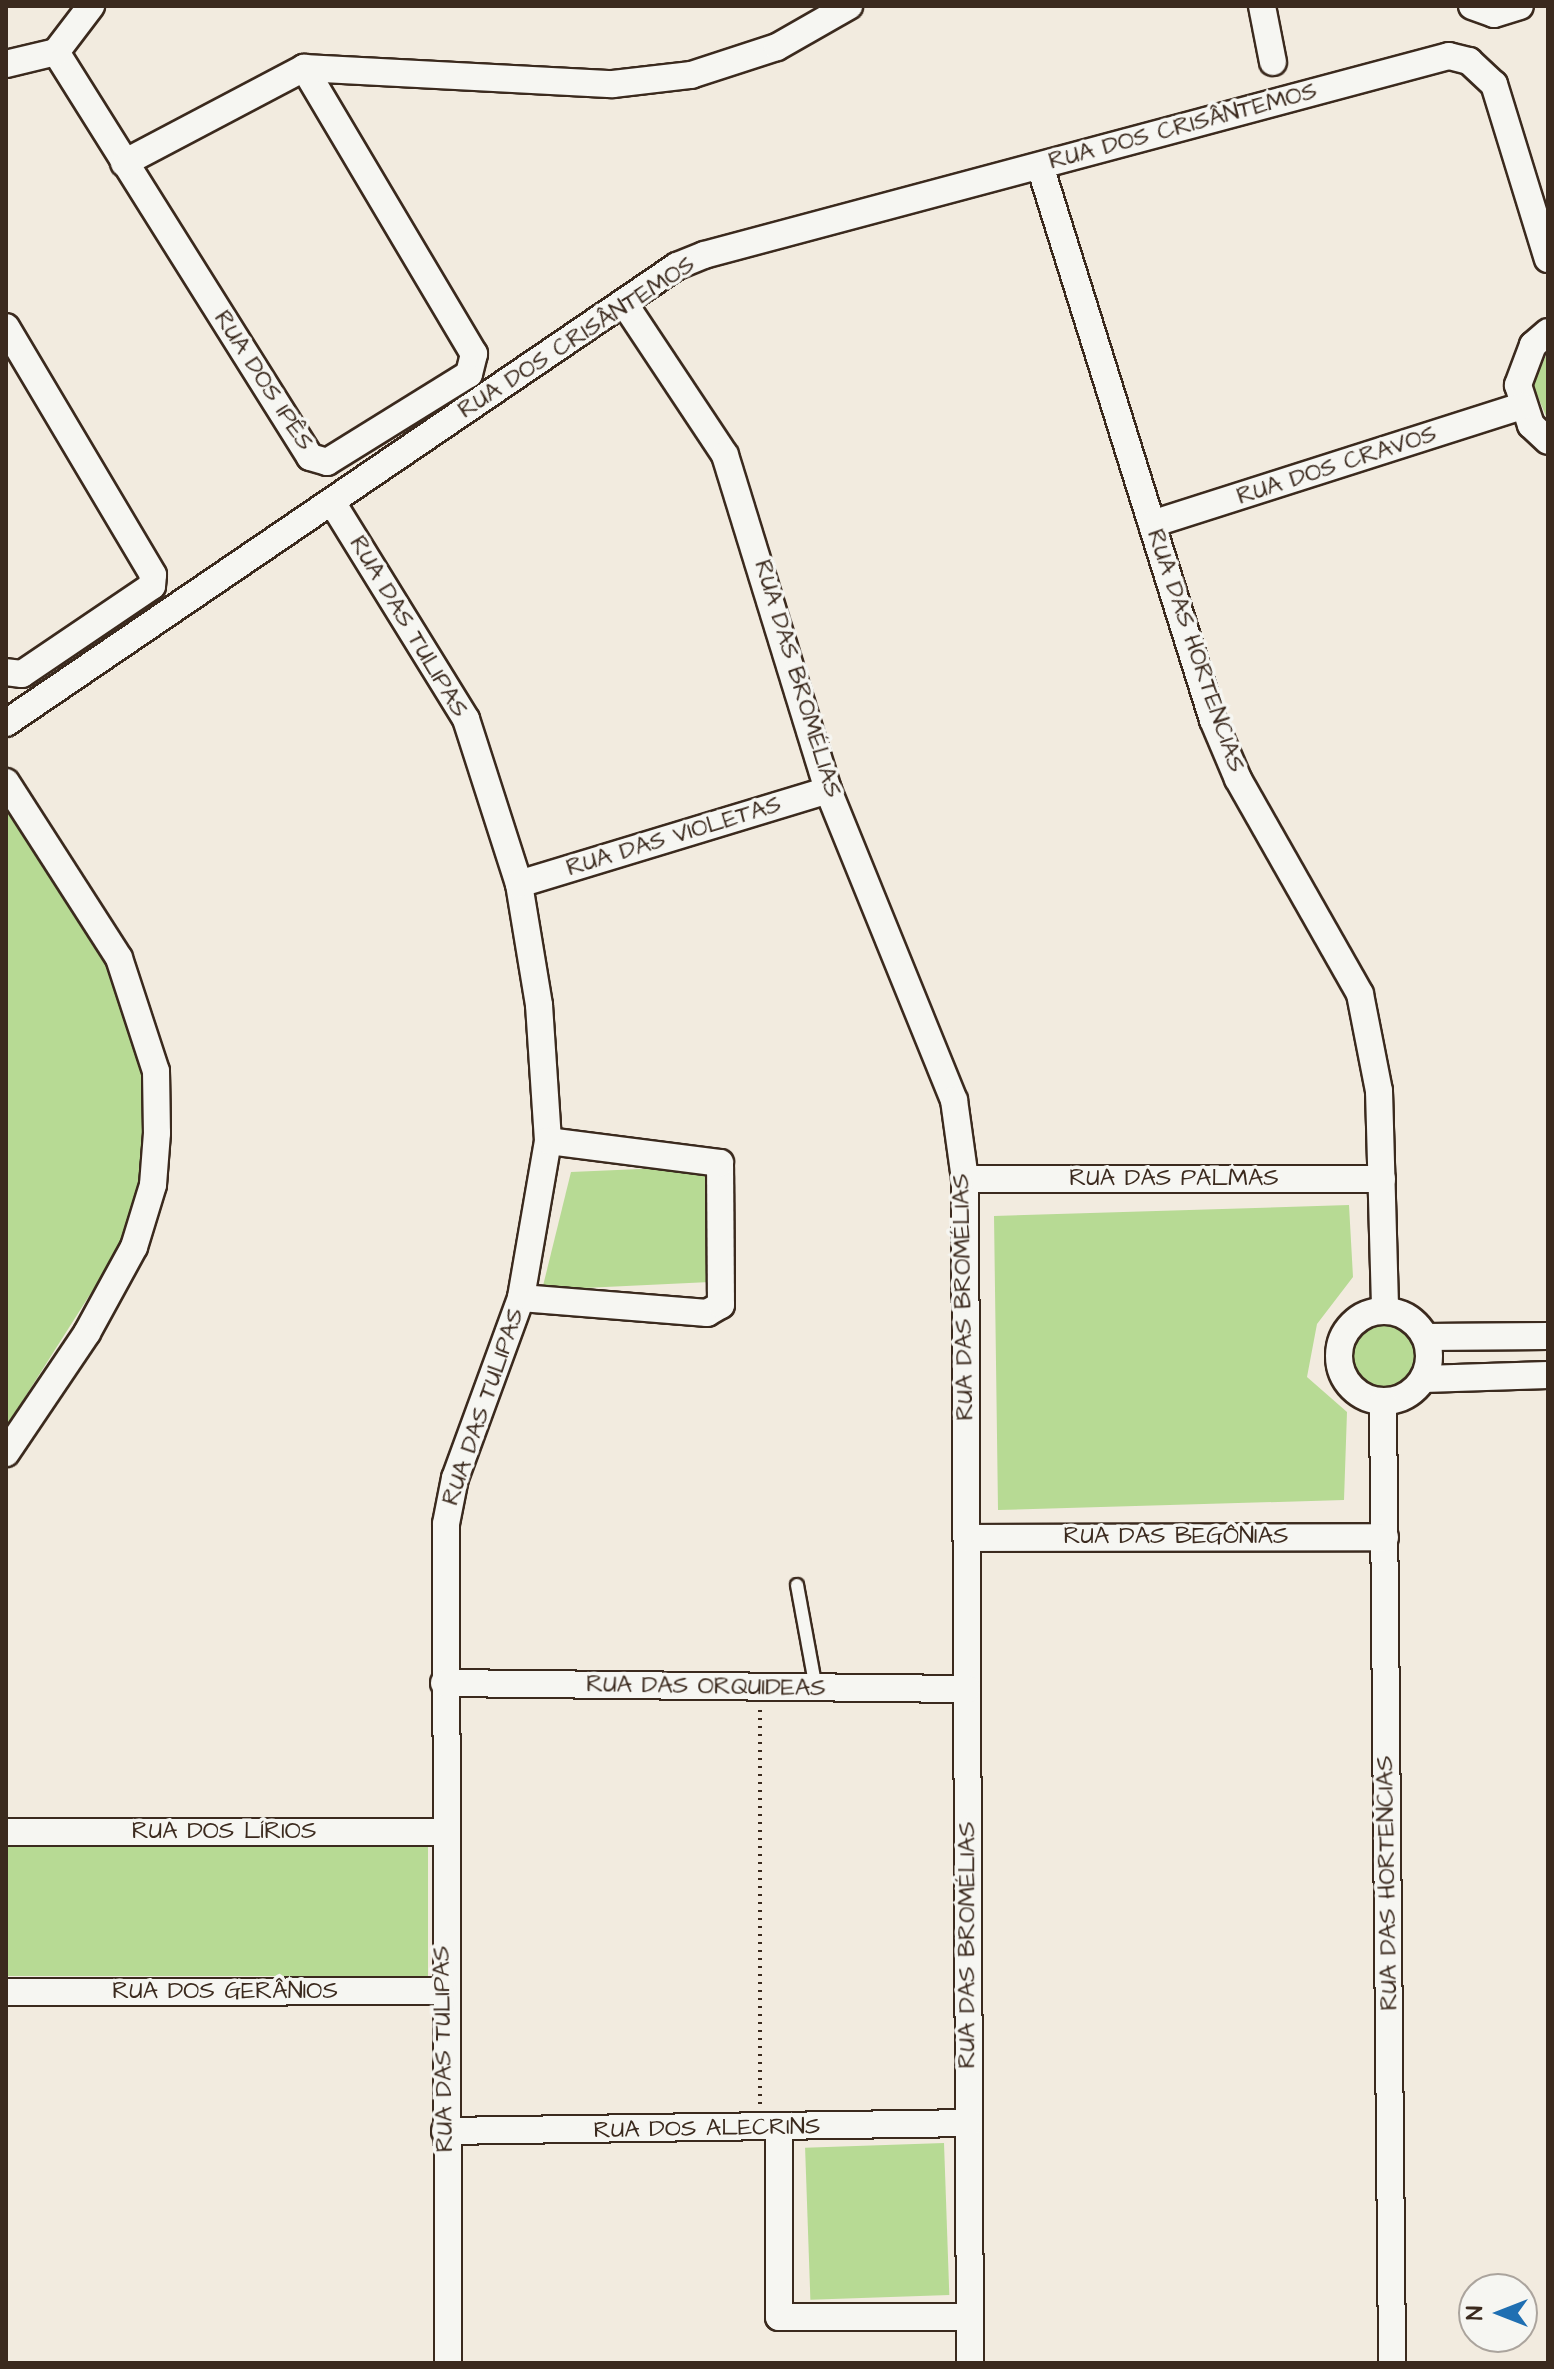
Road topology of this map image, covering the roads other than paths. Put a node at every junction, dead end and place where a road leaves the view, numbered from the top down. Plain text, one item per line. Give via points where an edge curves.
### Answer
1 (91, 6) edge
2 (849, 6) edge
3 (1262, 6) edge
4 (1472, 6) edge
5 (1520, 6) edge
6 (56, 52) junction
7 (1273, 62) dead end
8 (6, 64) edge
9 (304, 68) junction
10 (124, 163) junction
11 (1040, 166) junction
12 (1548, 259) edge
13 (624, 303) junction
14 (6, 327) edge
15 (1548, 332) edge
16 (1522, 406) junction
17 (1548, 441) edge
18 (332, 502) junction
19 (1152, 524) junction
20 (6, 672) edge
21 (6, 723) edge
22 (6, 782) edge
23 (828, 790) junction
24 (519, 884) junction
25 (548, 1141) junction
26 (965, 1179) junction
27 (1382, 1179) junction
28 (521, 1298) junction
29 (1385, 1310) junction
30 (1548, 1336) edge
31 (1426, 1337) junction
32 (1548, 1375) edge
33 (1424, 1379) junction
34 (1383, 1402) junction
35 (6, 1453) edge
36 (1385, 1537) junction
37 (967, 1538) junction
38 (797, 1585) dead end
39 (444, 1683) junction
40 (816, 1689) junction
41 (967, 1689) junction
42 (6, 1832) edge
43 (442, 1832) junction
44 (444, 1991) junction
45 (6, 1992) edge
46 (969, 2123) junction
47 (770, 2130) junction
48 (445, 2131) junction
49 (970, 2317) junction
50 (448, 2363) edge
51 (970, 2363) edge
52 (1392, 2363) edge

1 - 6 street via 77,34
2 - 9 street via 777,47 691,75 644,81
3 - 7 street
4 - 5 street via 1494,14
6 - 8 street
6 - 10 street, RUA DOS IPÊS
9 - 10 street
9 - 10 street, RUA DOS IPÊS via 474,354 469,374 333,460 310,457
11 - 12 street, RUA DOS CRISÂNTEMOS via 1449,56 1469,61 1494,84
11 - 13 street, RUA DOS CRISÂNTEMOS via 704,255
11 - 19 street, RUA DAS HORTENCIAS
13 - 18 street, RUA DOS CRISÂNTEMOS
13 - 23 street, RUA DAS BROMÉLIAS via 725,455
14 - 20 street via 153,575 152,586 22,674
15 - 16 street via 1522,364
16 - 17 street
16 - 19 street, RUA DOS CRAVOS
18 - 21 street, RUA DOS CRISÂNTEMOS
18 - 24 street, RUA DAS TULIPAS via 466,719
19 - 27 street, RUA DAS HORTENCIAS via 1238,779 1360,994 1377,1075
22 - 35 street via 119,958 156,1071 157,1133 153,1185 134,1247 87,1333
23 - 24 street, RUA DAS VIOLETAS
23 - 26 street, RUA DAS BROMÉLIAS via 934,1038 954,1100
24 - 25 street, RUA DAS TULIPAS via 539,1005
25 - 28 street, RUA DAS TULIPAS
25 - 28 street via 720,1163 721,1305 707,1313
26 - 27 street, RUA DAS PALMAS
26 - 37 street, RUA DAS BROMÉLIAS
27 - 29 street, RUA DAS HORTENCIAS
28 - 39 street, RUA DAS TULIPAS via 449,1508 441,1590
29 - 31 street via 1409,1318
29 - 34 street via 1355,1321 1339,1363 1354,1391
30 - 31 street
31 - 33 street
32 - 33 street
33 - 34 street via 1406,1396
34 - 36 street, RUA DAS HORTENCIAS
36 - 37 street, RUA DAS BEGÔNIAS
36 - 52 street, RUA DAS HORTENCIAS
37 - 41 street, RUA DAS BROMÉLIAS
38 - 40 lane
39 - 40 street, RUA DAS ORQUIDEAS
39 - 43 street, RUA DAS TULIPAS
40 - 41 street, RUA DAS ORQUIDEAS
41 - 46 street, RUA DAS BROMÉLIAS
42 - 43 street, RUA DOS LÍRIOS
43 - 44 street, RUA DAS TULIPAS
44 - 45 street, RUA DOS GERÂNIOS
44 - 48 street, RUA DAS TULIPAS
46 - 47 street, RUA DOS ALECRINS
46 - 49 street, RUA DAS BROMÉLIAS
47 - 48 street, RUA DOS ALECRINS
47 - 49 street via 779,2317
48 - 50 street, RUA DAS TULIPAS
49 - 51 street, RUA DAS BROMÉLIAS

